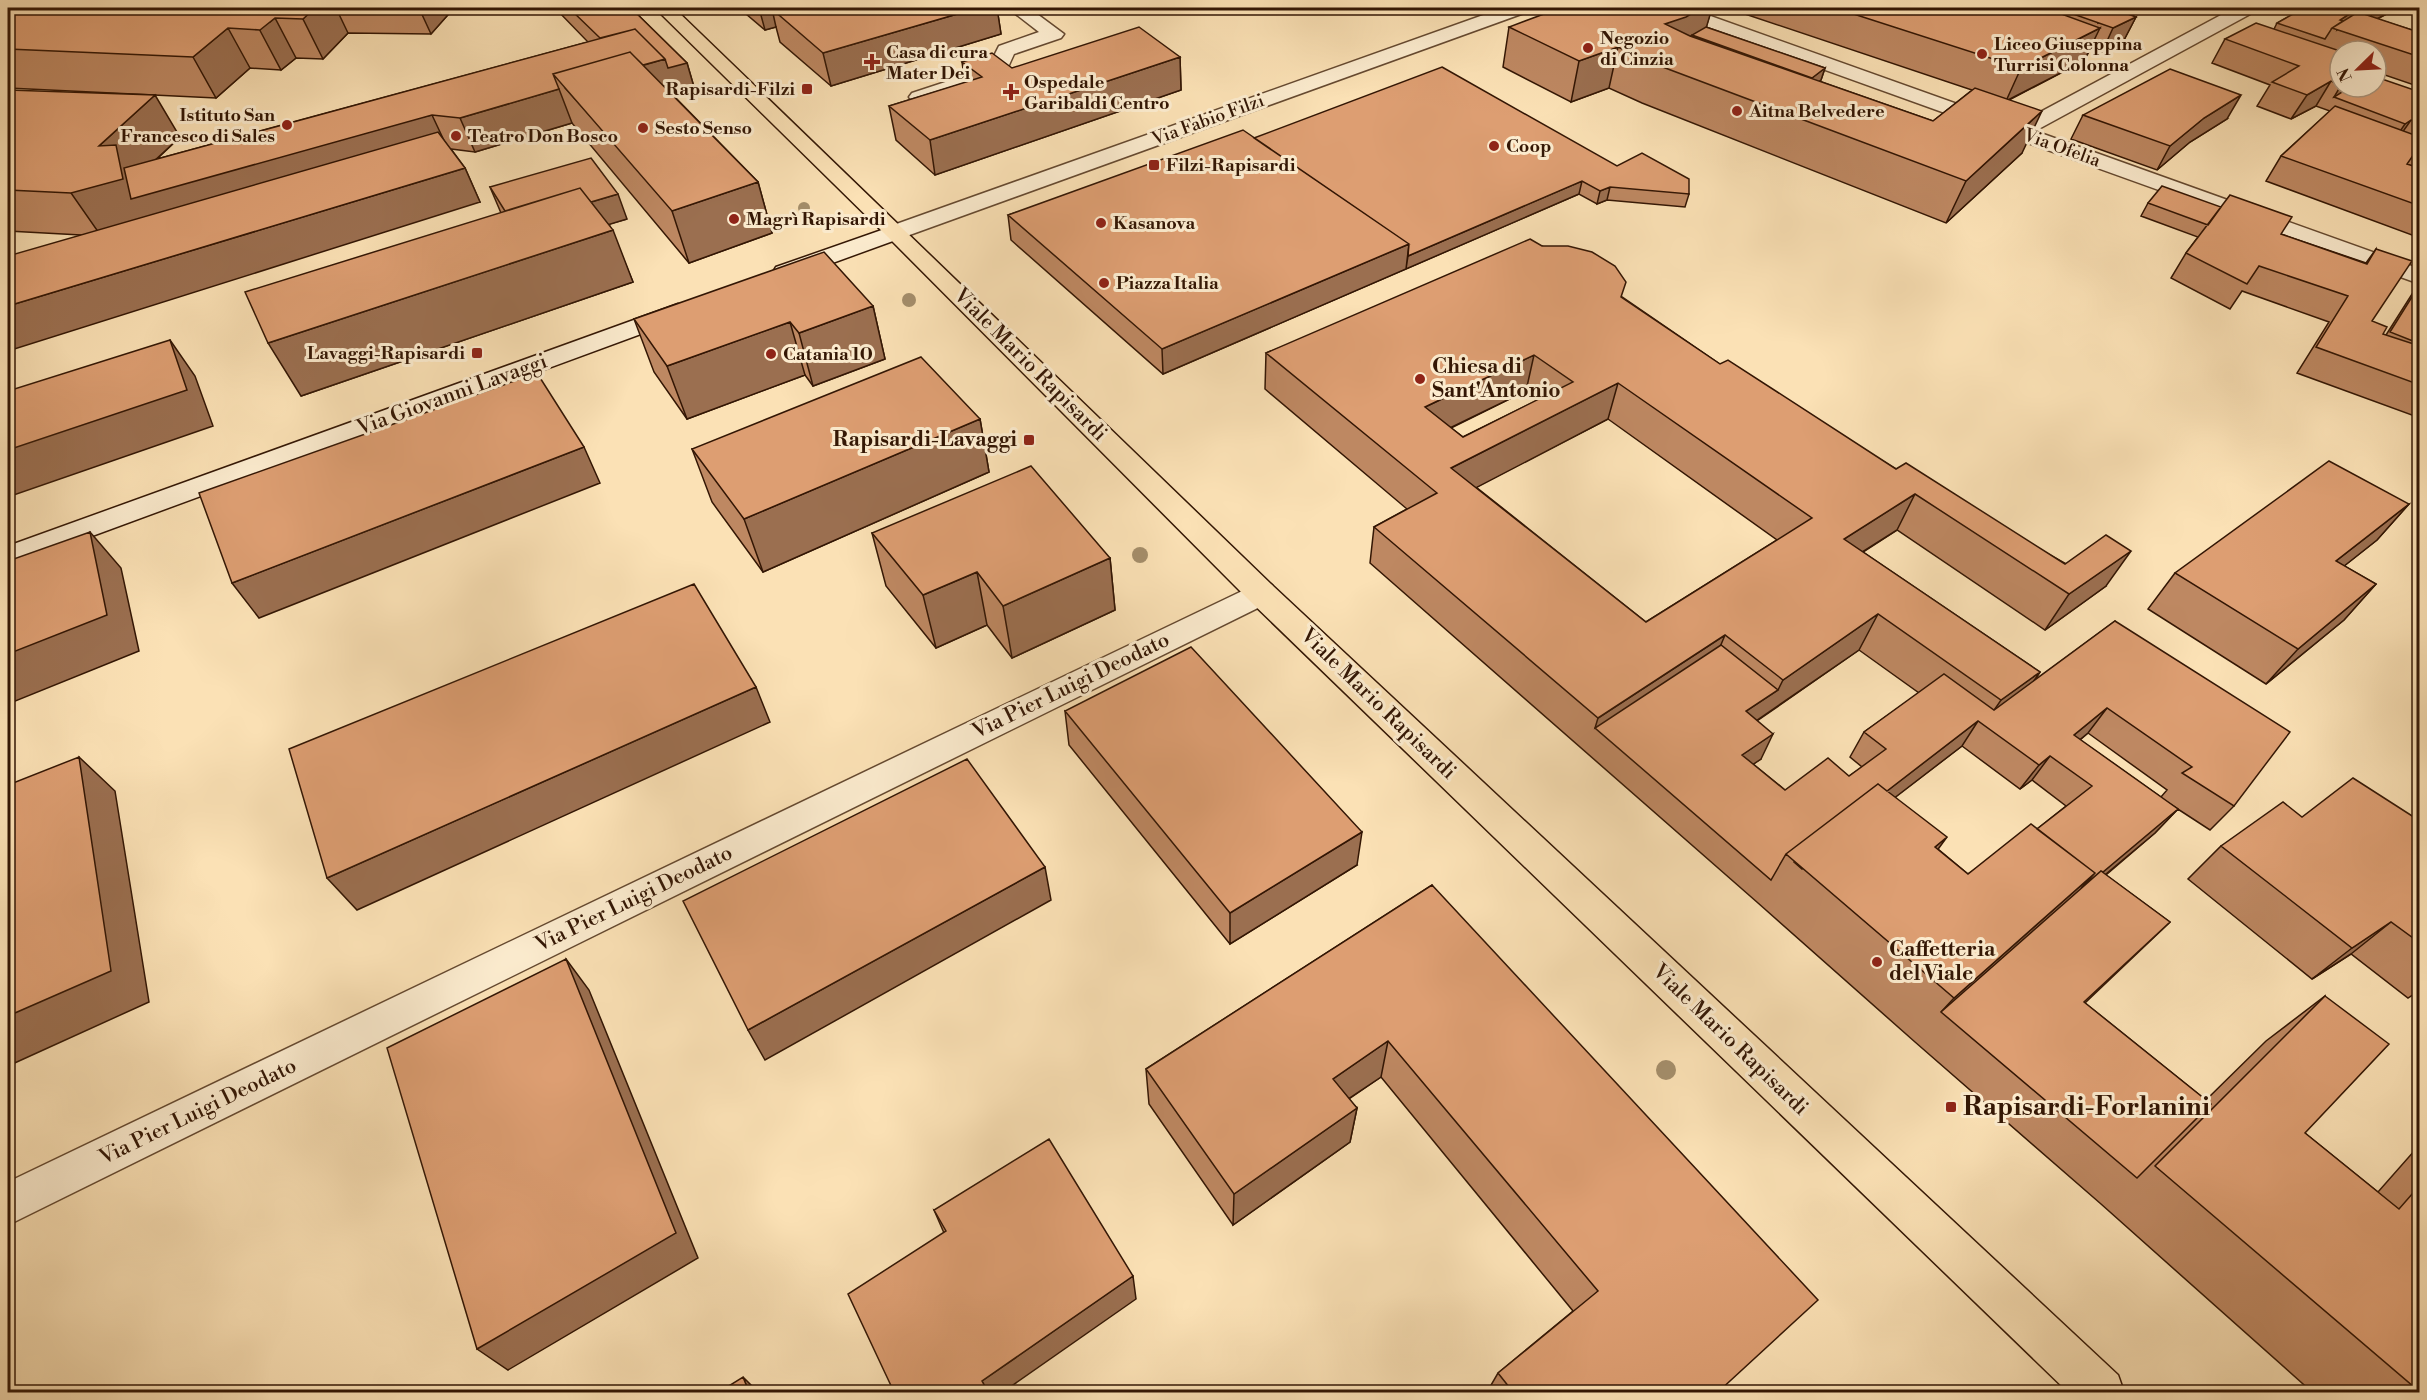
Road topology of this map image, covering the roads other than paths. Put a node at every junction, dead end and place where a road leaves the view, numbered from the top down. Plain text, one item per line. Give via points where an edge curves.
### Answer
1 (664, 8) edge
2 (1017, 8) edge
3 (1520, 8) edge
4 (1671, 8) edge
5 (2247, 8) edge
6 (919, 97) edge
7 (2018, 132) junction
8 (896, 232) junction
9 (2420, 277) edge
10 (760, 282) edge
11 (704, 302) edge
12 (8, 557) edge
13 (1262, 593) junction
14 (8, 1204) edge
15 (2101, 1392) edge

1 - 8 main road, Viale Mario Rapisardi
2 - 6 street via 1054,34 1005,50 997,72
3 - 8 street, Via Fabio Filzi
4 - 7 street, Via Ofelia
5 - 7 street
7 - 9 street, Via Ofelia
8 - 10 street
8 - 13 main road, Viale Mario Rapisardi
11 - 12 street, Via Giovanni Lavaggi
13 - 14 street, Via Pier Luigi Deodato
13 - 15 main road, Viale Mario Rapisardi

